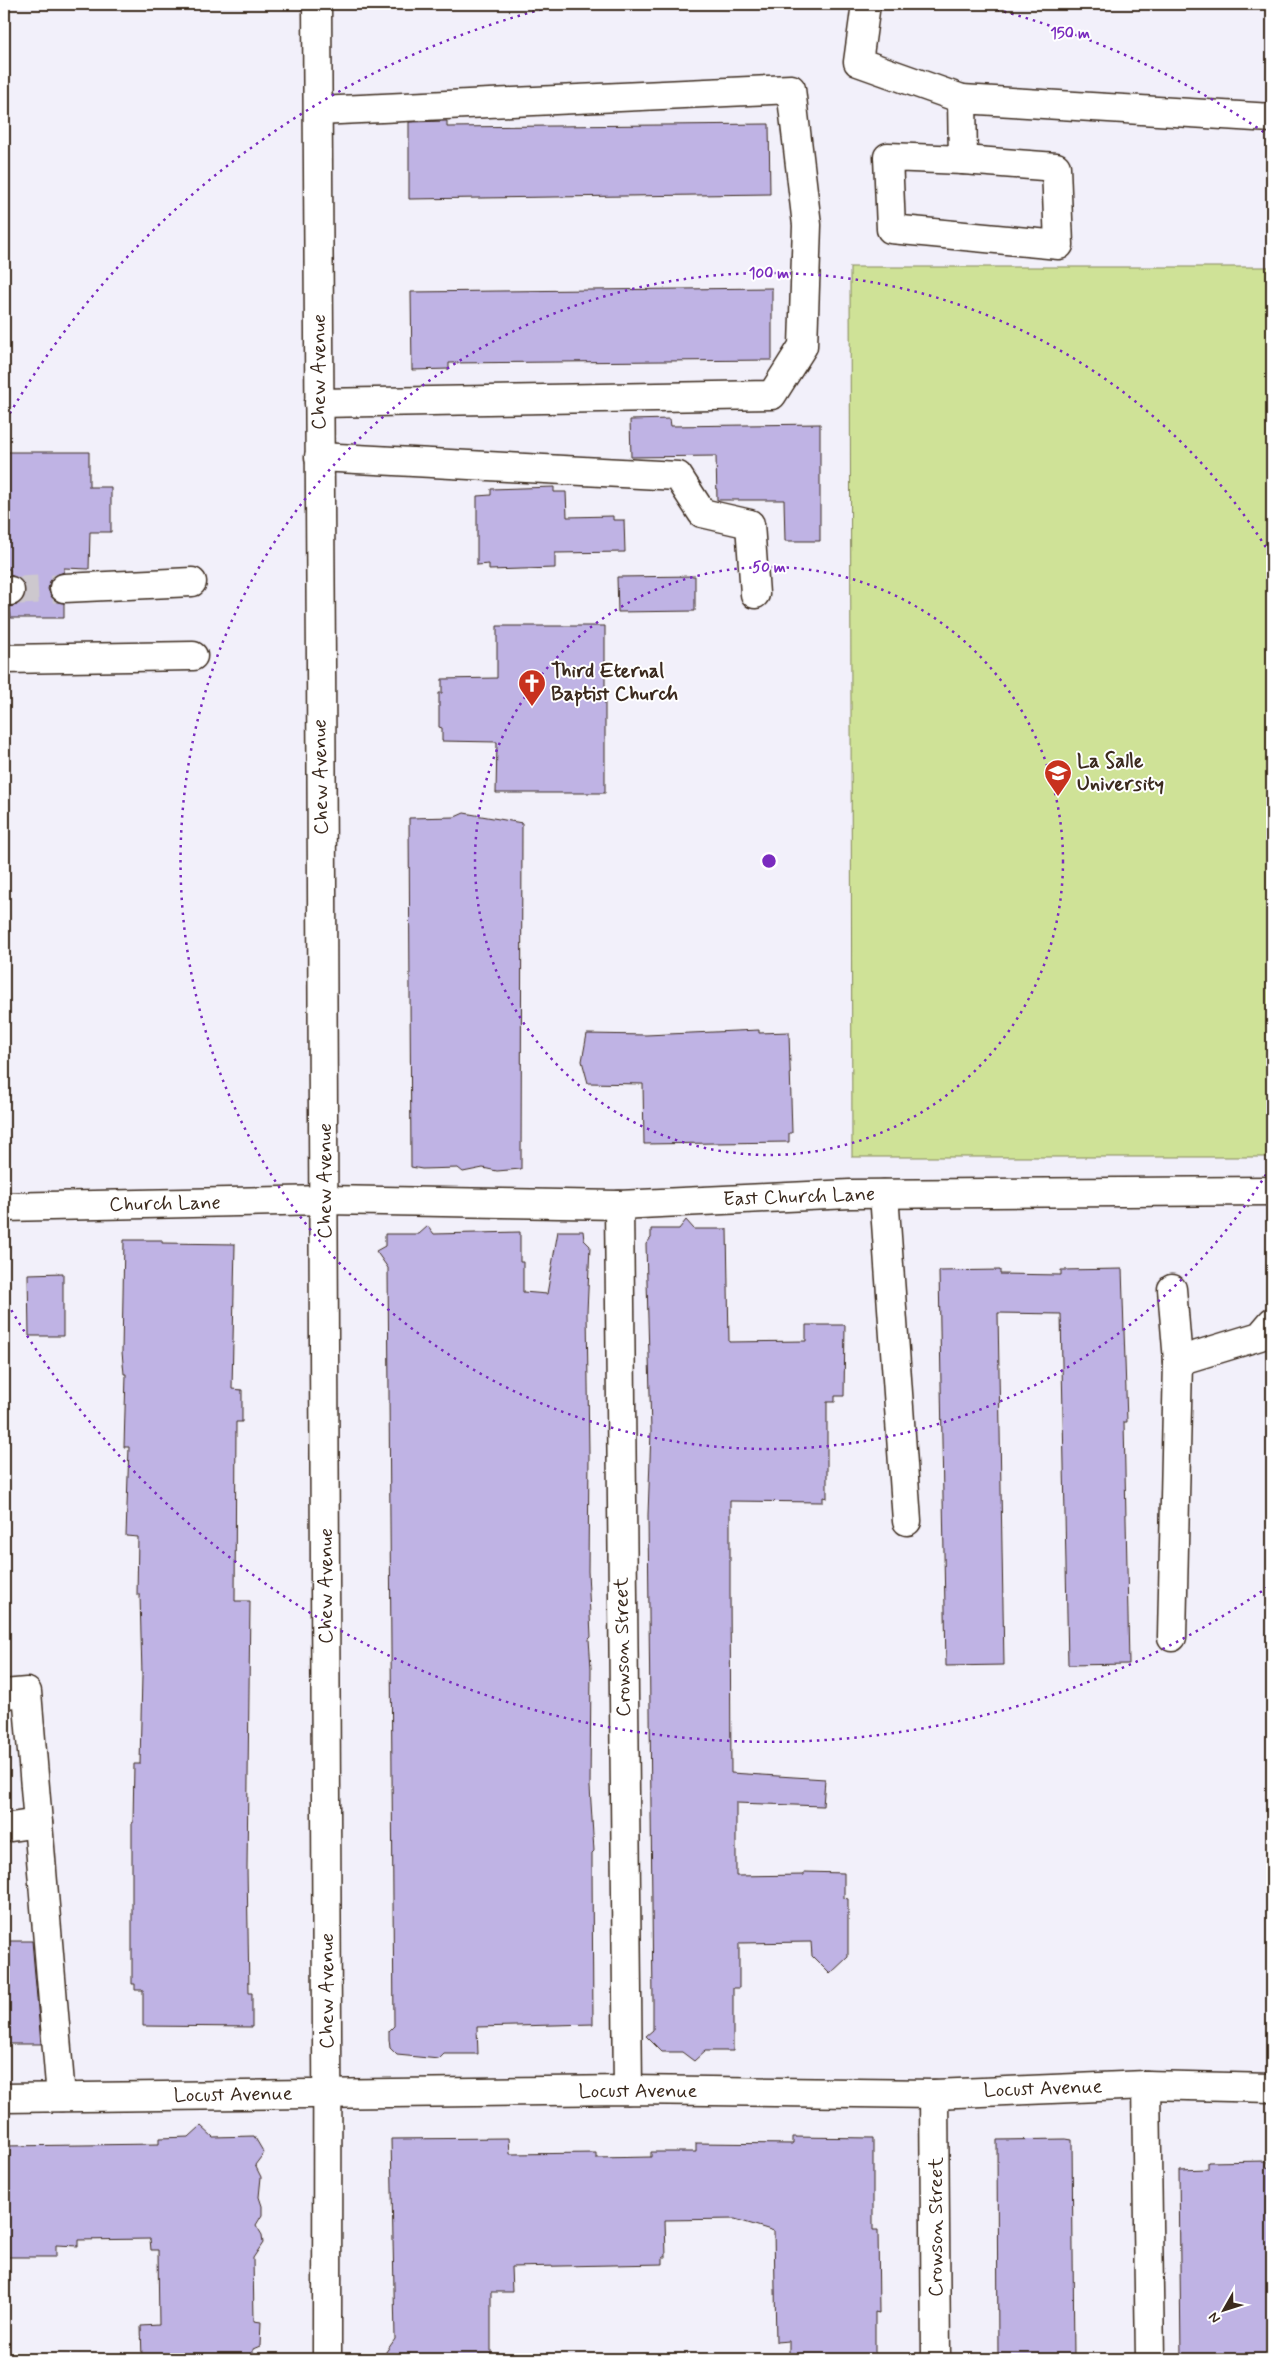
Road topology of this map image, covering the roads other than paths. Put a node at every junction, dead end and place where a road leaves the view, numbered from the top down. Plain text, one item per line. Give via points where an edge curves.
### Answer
1 (317, 4) edge
2 (866, 4) edge
3 (962, 100) junction
4 (318, 112) junction
5 (1272, 118) edge
6 (963, 160) junction
7 (319, 403) junction
8 (319, 457) junction
9 (192, 582) dead end
10 (64, 588) tunnel mouth
11 (755, 594) dead end
12 (193, 656) dead end
13 (4, 659) edge
14 (1272, 1190) edge
15 (884, 1194) junction
16 (325, 1200) junction
17 (618, 1205) junction
18 (4, 1207) edge
19 (1172, 1289) dead end
20 (1272, 1322) edge
21 (1178, 1361) junction
22 (907, 1521) dead end
23 (1172, 1637) dead end
24 (4, 1694) edge
25 (38, 1823) junction
26 (4, 1828) edge
27 (1146, 2085) junction
28 (1272, 2088) edge
29 (628, 2090) junction
30 (328, 2094) junction
31 (934, 2094) junction
32 (61, 2097) junction
33 (4, 2098) edge
34 (327, 2359) edge
35 (936, 2359) edge
36 (1150, 2359) edge

1 - 4 street, Chew Avenue
2 - 3 street via 858,62
3 - 5 street
3 - 6 street
4 - 7 street, Chew Avenue
4 - 7 street via 791,89 807,225 803,346 772,395
6 - 6 street via 888,158 891,229 1059,245 1056,167
7 - 8 street, Chew Avenue
8 - 11 street via 678,476 702,513 750,524
8 - 16 street, Chew Avenue
9 - 10 street
12 - 13 street
14 - 15 street, East Church Lane
15 - 17 street, East Church Lane
15 - 22 street
16 - 17 street, East Church Lane
16 - 18 street, Church Lane
16 - 30 street, Chew Avenue
17 - 29 street, Crowson Street
19 - 21 street
20 - 21 street via 1260,1336
21 - 23 street
24 - 25 street via 27,1692
25 - 26 street
25 - 32 street
27 - 28 street, Locust Avenue
27 - 31 street, Locust Avenue
27 - 36 street
29 - 30 street, Locust Avenue
29 - 31 street, Locust Avenue
30 - 32 street, Locust Avenue
30 - 34 street, Chew Avenue
31 - 35 street, Crowson Street
32 - 33 street, Locust Avenue

